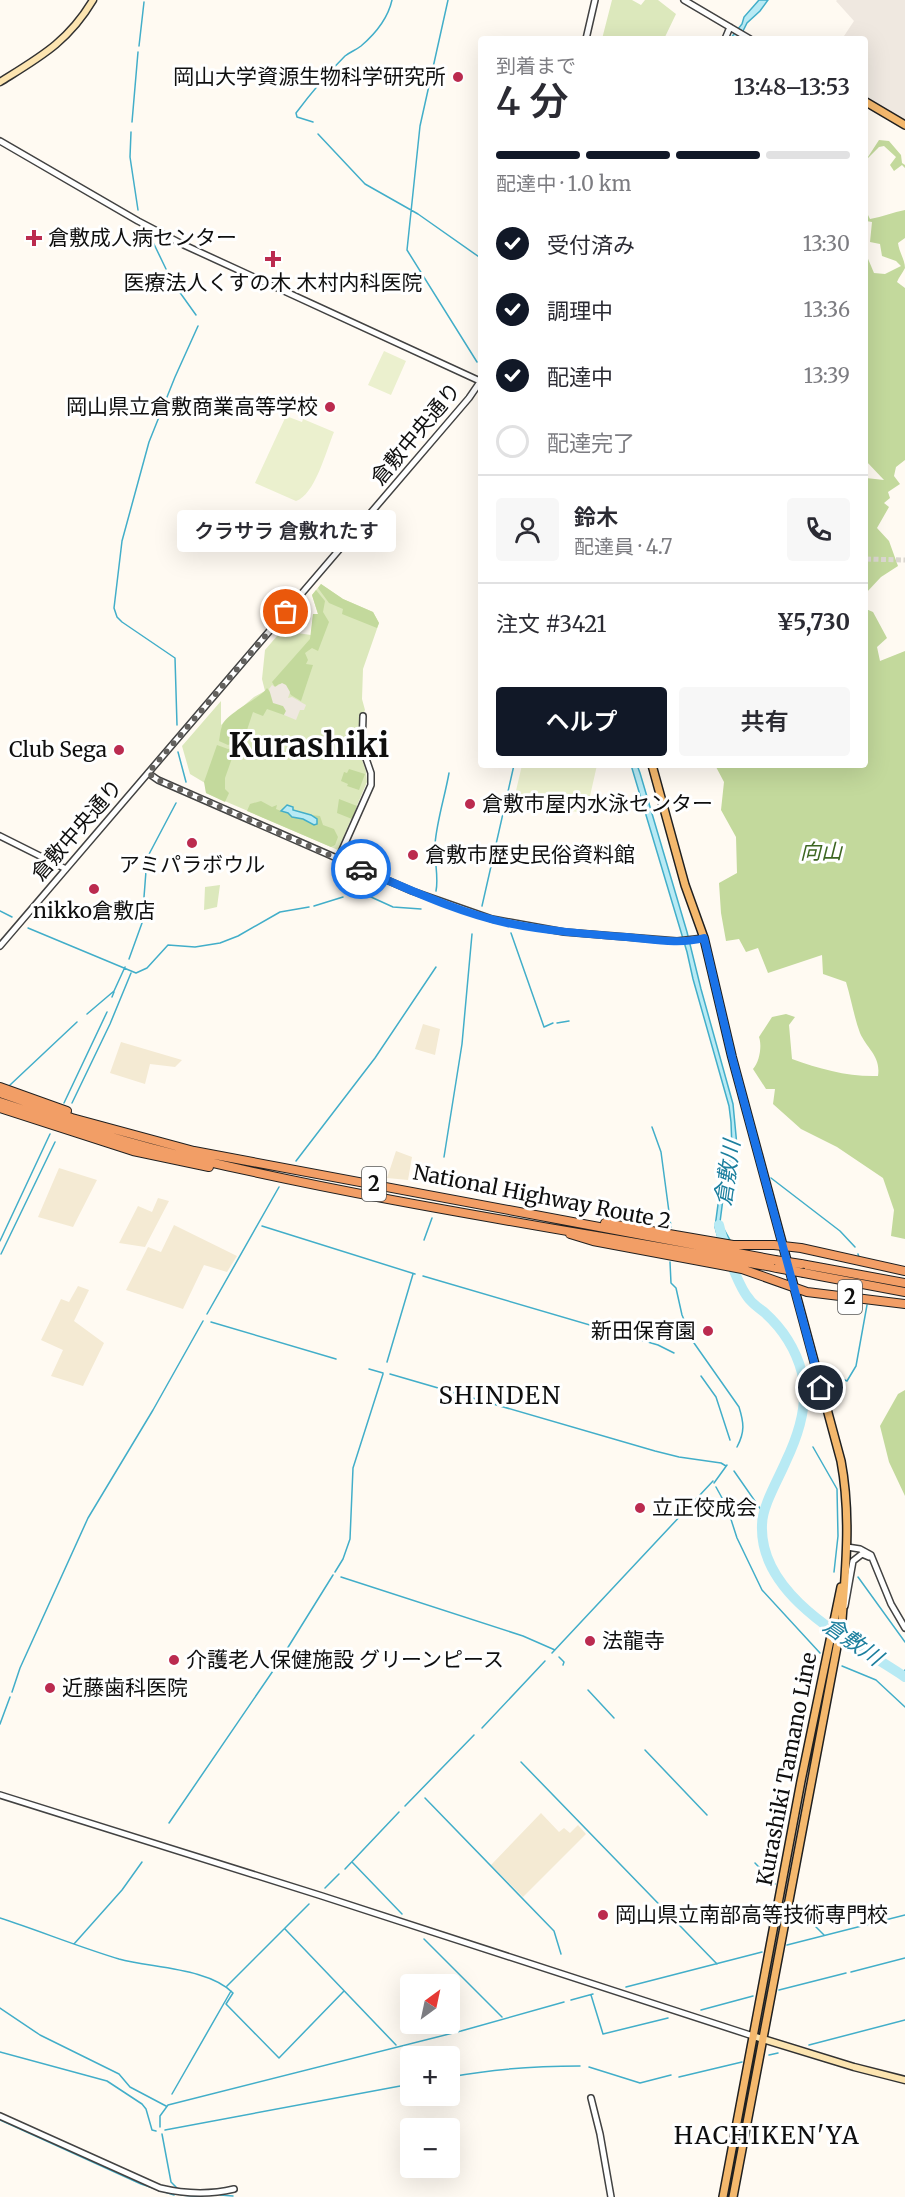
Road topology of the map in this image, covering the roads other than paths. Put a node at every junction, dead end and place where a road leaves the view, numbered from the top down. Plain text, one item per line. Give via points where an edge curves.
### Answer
1 (93, 0) edge
2 (595, 0) edge
3 (684, 0) edge
4 (733, 29) junction
5 (587, 36) edge
6 (727, 36) edge
7 (744, 36) edge
8 (0, 82) edge
9 (868, 103) edge
10 (905, 124) edge
11 (0, 141) edge
12 (478, 380) edge
13 (478, 385) edge
14 (363, 716) dead end
15 (653, 768) edge
16 (148, 773) junction
17 (0, 836) edge
18 (338, 859) junction
19 (66, 869) junction
20 (700, 939) junction
21 (0, 946) edge
22 (0, 1087) edge
23 (0, 1093) edge
24 (0, 1102) edge
25 (0, 1108) edge
26 (71, 1121) junction
27 (194, 1151) junction
28 (255, 1172) junction
29 (784, 1246) junction
30 (735, 1249) junction
31 (776, 1264) junction
32 (741, 1265) junction
33 (905, 1271) edge
34 (905, 1283) edge
35 (795, 1289) junction
36 (905, 1292) edge
37 (905, 1304) edge
38 (847, 1547) junction
39 (846, 1560) junction
40 (873, 1560) junction
41 (842, 1620) junction
42 (905, 1628) edge
43 (0, 1795) edge
44 (753, 2036) junction
45 (763, 2039) junction
46 (905, 2080) edge
47 (591, 2098) dead end
48 (0, 2116) edge
49 (234, 2189) dead end
50 (611, 2197) edge
51 (723, 2197) edge
52 (733, 2197) edge

1 - 8 main road via 63,40
2 - 5 street
3 - 4 street
4 - 6 street
4 - 7 street
9 - 10 main road
11 - 12 street via 184,245
13 - 16 street, 倉敷中央通り
14 - 18 street via 362,747 371,784
15 - 20 main road, Kurashiki Tamano Line via 696,912
16 - 18 street
16 - 19 street, 倉敷中央通り
17 - 19 street
18 - 20 street via 429,898 508,923 564,932 677,941
19 - 21 street, 倉敷中央通り
20 - 29 main road, Kurashiki Tamano Line
22 - 27 highway
23 - 26 highway, National Highway Route 2 / 2
24 - 26 highway, National Highway Route 2 / 2
25 - 28 highway via 133,1151 245,1174
26 - 27 highway, National Highway Route 2 / 2
26 - 28 highway, National Highway Route 2 / 2 via 136,1144
27 - 30 highway, National Highway Route 2 / 2
28 - 32 highway, National Highway Route 2 / 2 via 441,1210 558,1228 593,1241
29 - 30 highway, 2
29 - 33 highway, 2
29 - 35 main road, Kurashiki Tamano Line
30 - 31 highway, 2
31 - 32 highway, 2
31 - 34 highway, 2, bridge via 801,1264
31 - 36 highway, 2, bridge
32 - 35 highway, 2
35 - 37 highway, 2
35 - 38 main road, Kurashiki Tamano Line via 841,1461
38 - 39 main road, Kurashiki Tamano Line
38 - 40 street via 868,1552
39 - 41 main road, Kurashiki Tamano Line
39 - 44 main road, Kurashiki Tamano Line
40 - 41 street via 861,1554 853,1561
40 - 42 street
41 - 45 main road, Kurashiki Tamano Line
43 - 44 street
44 - 45 main road
44 - 51 main road, Kurashiki Tamano Line
45 - 46 main road
45 - 52 main road, Kurashiki Tamano Line
47 - 50 street
48 - 49 street via 160,2188 203,2193

